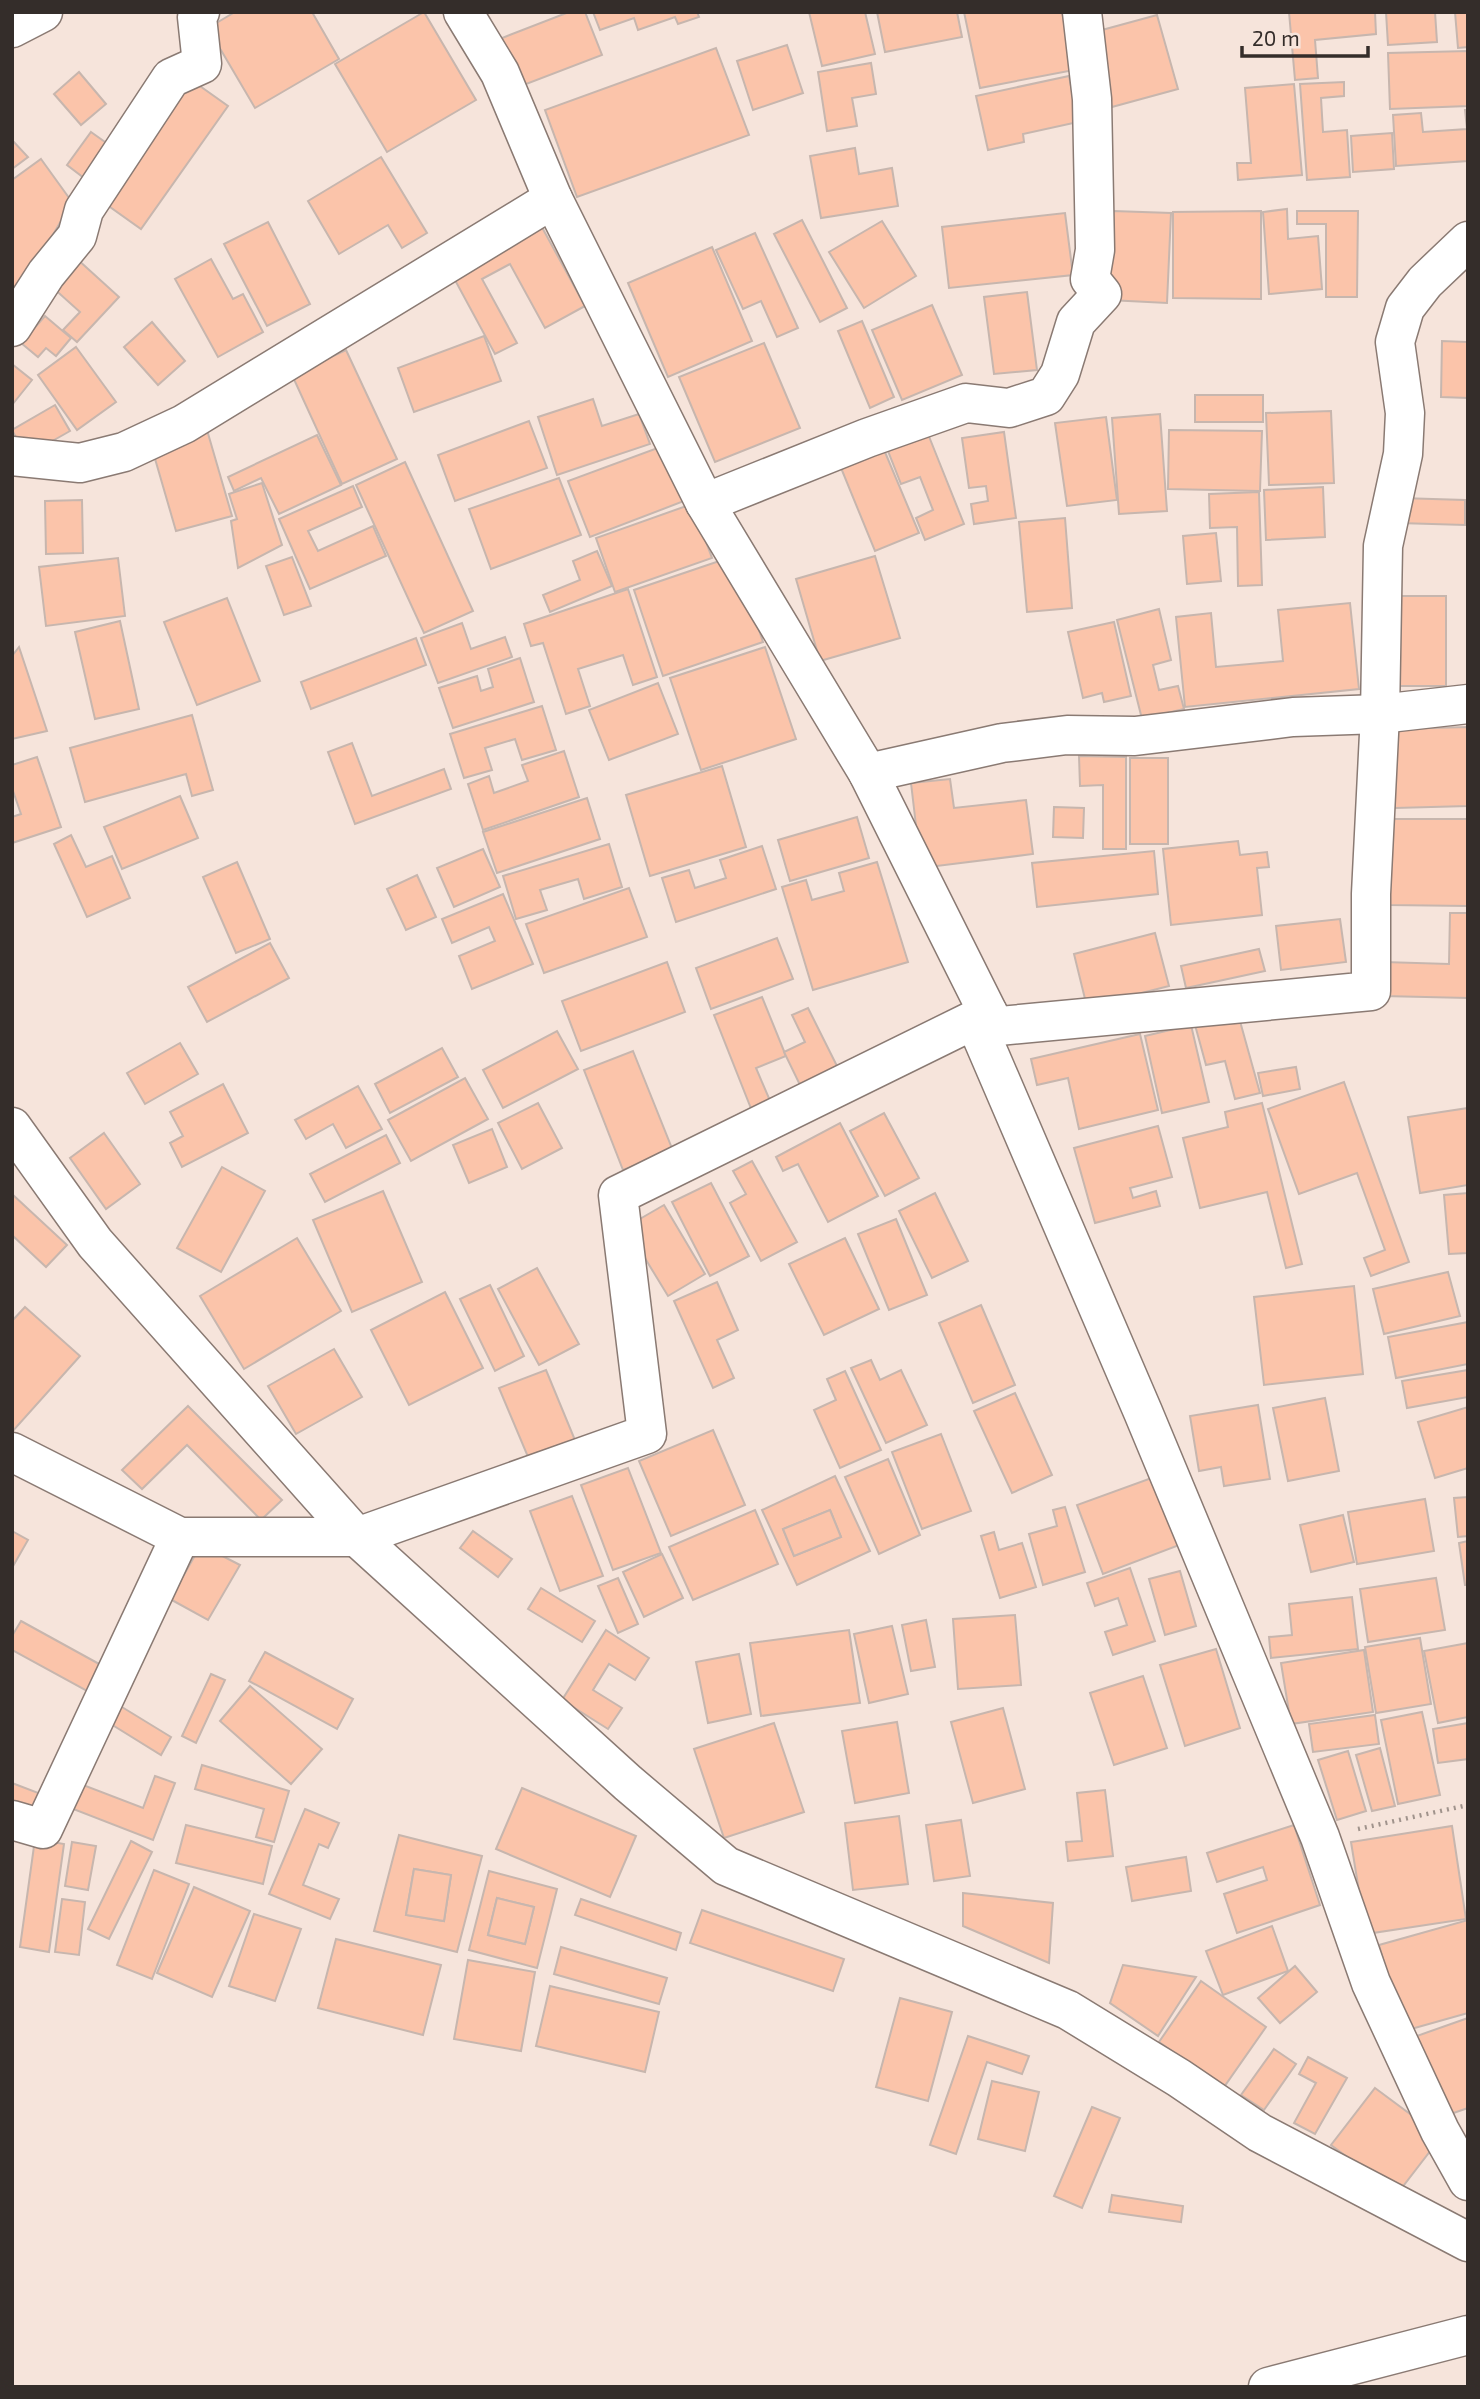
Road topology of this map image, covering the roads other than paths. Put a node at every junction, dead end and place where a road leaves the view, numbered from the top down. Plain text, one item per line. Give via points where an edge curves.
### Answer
1 (43, 12) edge
2 (200, 12) edge
3 (463, 12) edge
4 (1082, 12) edge
5 (12, 28) edge
6 (553, 199) junction
7 (1468, 241) edge
8 (12, 327) edge
9 (12, 456) edge
10 (705, 503) junction
11 (1468, 704) edge
12 (1380, 714) junction
13 (868, 773) junction
14 (983, 1021) junction
15 (12, 1128) edge
16 (12, 1452) edge
17 (180, 1536) junction
18 (357, 1537) junction
19 (12, 1820) edge
20 (1468, 2181) edge
21 (1468, 2242) edge
22 (1468, 2335) edge
23 (1268, 2387) edge

1 - 5 street
2 - 8 street via 202,64 171,78 84,210 77,236
3 - 6 street via 500,73
4 - 10 street via 1092,99 1095,250 1090,279 1102,294 1076,322 1060,374 1045,396 1009,408 966,403
6 - 9 street via 172,430 124,452 80,463
6 - 10 street
7 - 12 street via 1405,308 1395,342 1405,413 1403,454 1383,546
10 - 13 street
11 - 12 street
12 - 13 street via 1293,717 1135,736 1067,735 1002,743
12 - 14 street via 1371,991
13 - 14 street
14 - 18 street via 618,1195 648,1434
14 - 20 street via 1320,1837 1371,1983
15 - 18 street via 95,1243
16 - 17 street
17 - 18 street
17 - 19 street via 43,1829
18 - 21 street via 726,1866 1068,2010 1259,2133
22 - 23 street

